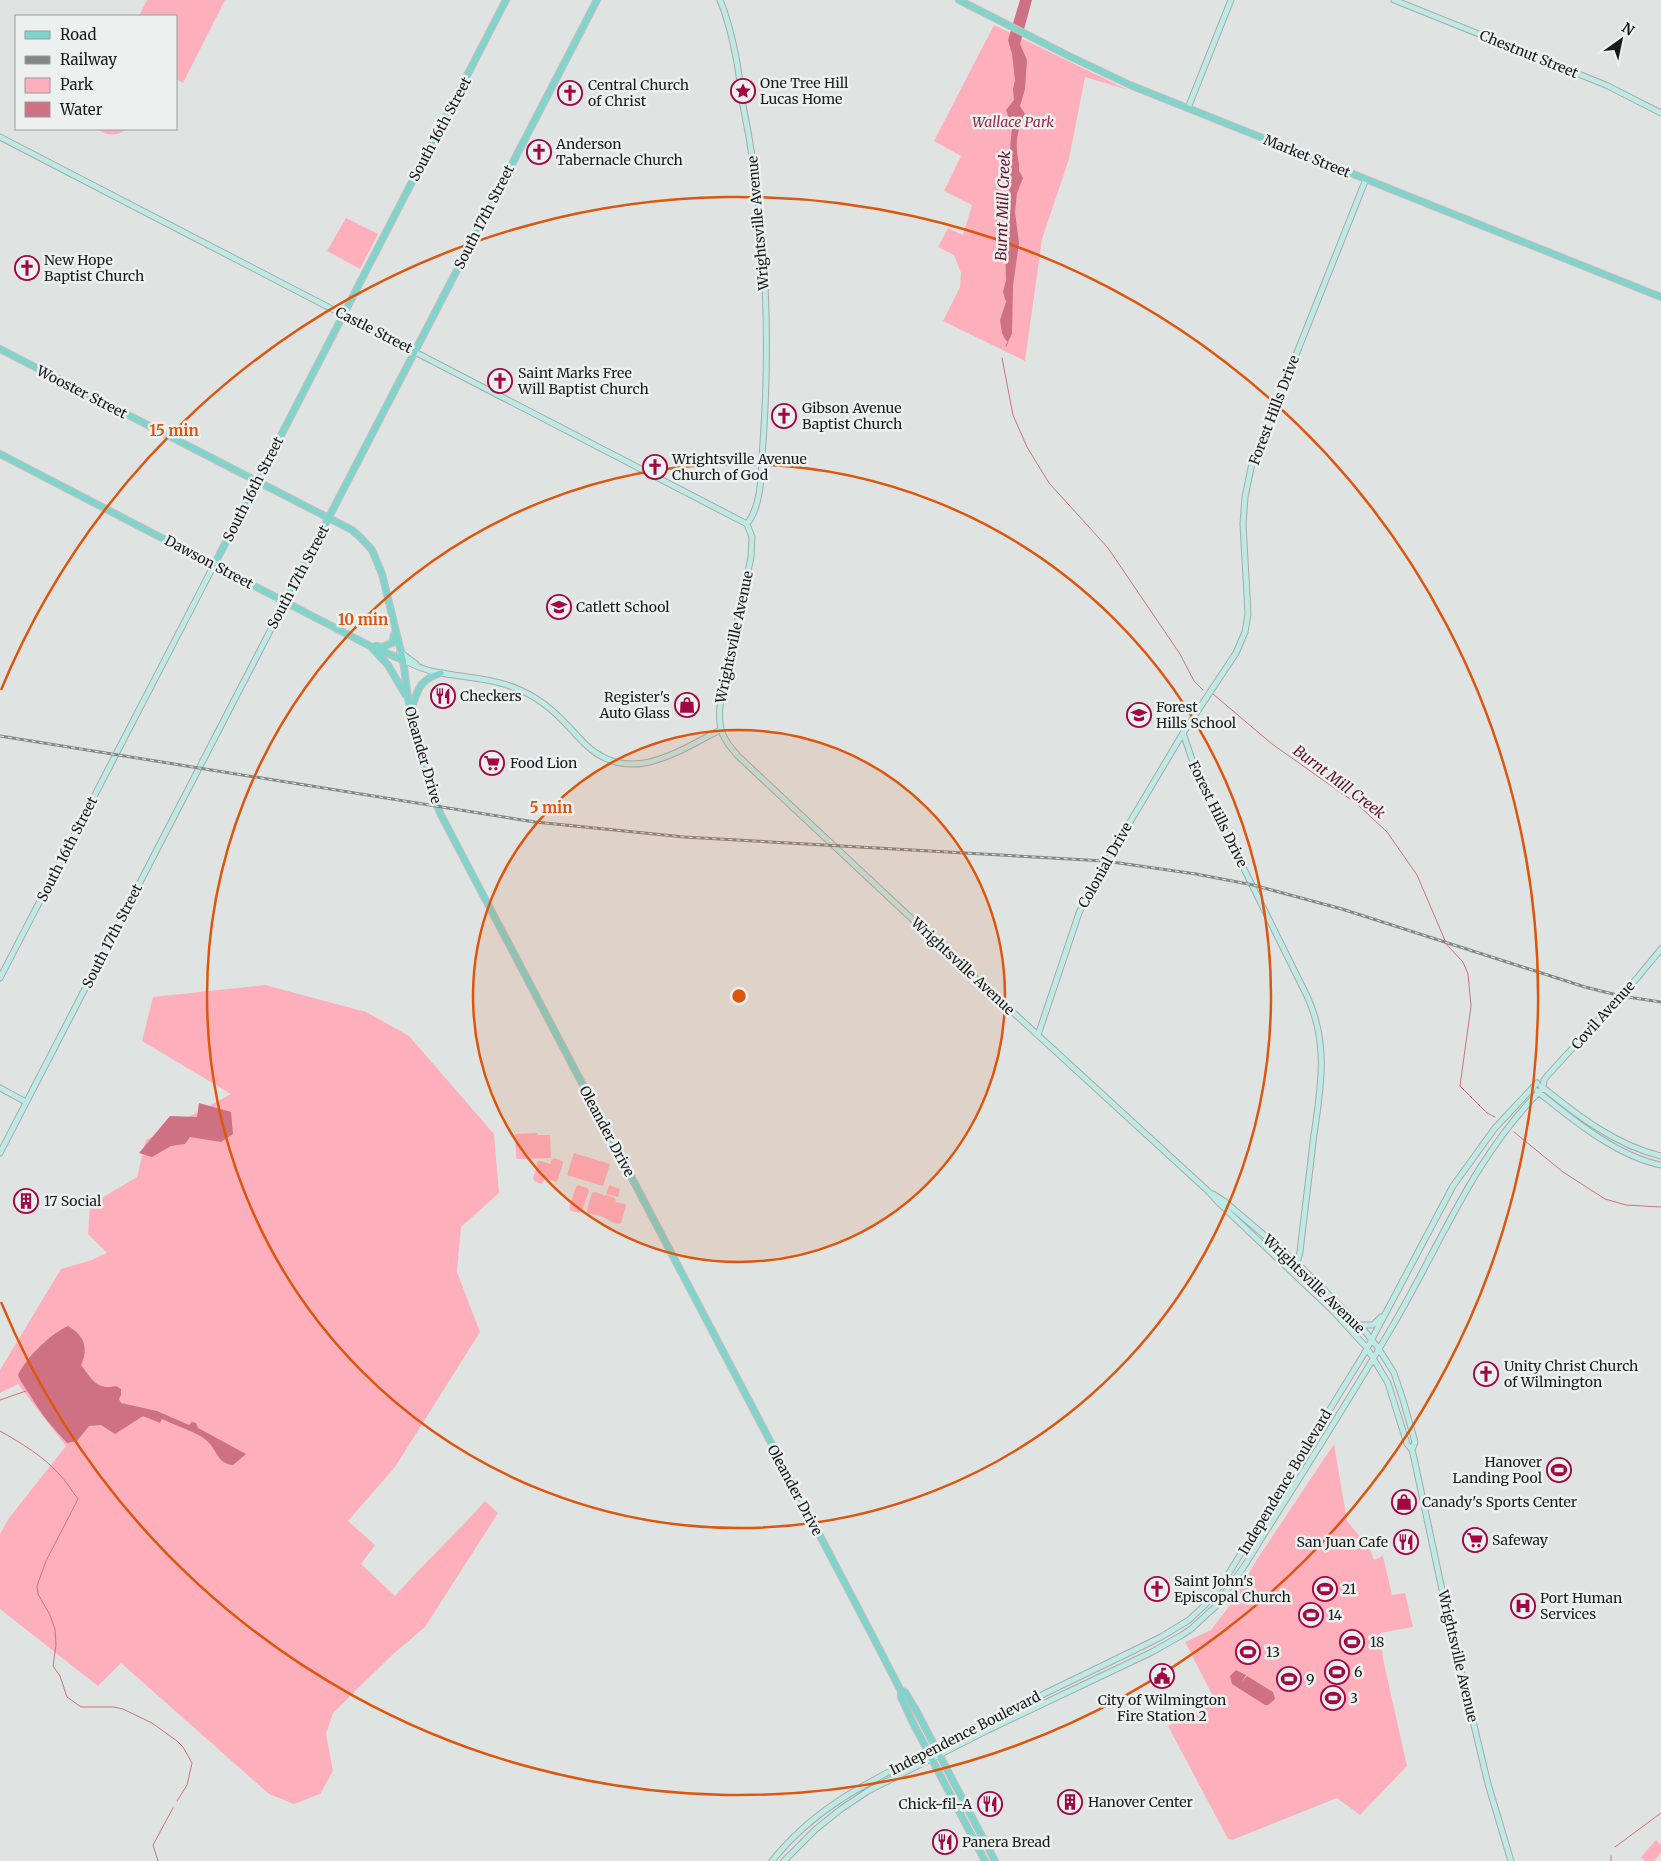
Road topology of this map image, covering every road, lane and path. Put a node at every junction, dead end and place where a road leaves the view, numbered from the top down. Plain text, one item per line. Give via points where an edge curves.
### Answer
1 (506, 0) edge
2 (596, 0) edge
3 (720, 0) edge
4 (959, 0) edge
5 (1232, 0) edge
6 (1394, 0) edge
7 (1188, 108) junction
8 (1661, 113) edge
9 (0, 137) edge
10 (1366, 179) junction
11 (1661, 297) edge
12 (344, 315) junction
13 (0, 349) edge
14 (414, 352) junction
15 (0, 454) edge
16 (257, 481) junction
17 (329, 518) junction
18 (748, 524) junction
19 (372, 550) joint
20 (214, 565) junction
21 (285, 602) junction
22 (395, 631) junction
23 (369, 645) junction
24 (400, 652) junction
25 (403, 660) junction
26 (419, 666) junction
27 (441, 673) junction
28 (408, 698) junction
29 (411, 710) junction
30 (720, 730) junction
31 (1183, 733) junction
32 (1661, 949) edge
33 (0, 978) edge
34 (1038, 1035) junction
35 (1544, 1080) junction
36 (1537, 1083) junction
37 (0, 1088) edge
38 (1532, 1088) junction
39 (1543, 1088) junction
40 (1538, 1092) junction
41 (26, 1102) junction
42 (0, 1153) edge
43 (1661, 1156) edge
44 (1661, 1165) edge
45 (1208, 1191) junction
46 (1296, 1263) junction
47 (1386, 1311) junction
48 (1359, 1325) junction
49 (1372, 1339) junction
50 (1367, 1348) junction
51 (1379, 1349) junction
52 (1374, 1358) junction
53 (1412, 1450) junction
54 (901, 1691) junction
55 (936, 1748) junction
56 (928, 1752) junction
57 (940, 1756) junction
58 (932, 1759) junction
59 (772, 1861) edge
60 (784, 1861) edge
61 (985, 1861) edge
62 (995, 1861) edge
63 (1511, 1861) edge

1 - 12 main road, South 16th Street
2 - 14 main road, South 17th Street
3 - 18 street, Wrightsville Avenue via 746,118 756,184 764,284 766,363 763,434 757,504
4 - 7 main road, Market Street via 1084,64
5 - 7 street
6 - 8 street, Chestnut Street via 1606,85
7 - 10 main road, Market Street
9 - 12 street, Castle Street
10 - 11 main road, Market Street
10 - 31 street, Forest Hills Drive via 1251,468 1243,524 1246,632 1236,653
12 - 14 street, Castle Street
12 - 16 main road, South 16th Street
13 - 16 main road, Wooster Street
14 - 17 main road, South 17th Street
14 - 18 street, Castle Street
15 - 20 main road, Dawson Street
16 - 17 main road, Wooster Street
16 - 20 main road, South 16th Street
17 - 19 main road, Wooster Street via 360,537
17 - 21 main road, South 17th Street
18 - 30 street, Wrightsville Avenue via 752,537 751,557 720,706
19 - 22 main road, Oleander Drive via 382,574
20 - 21 main road, Dawson Street
20 - 33 street, South 16th Street
21 - 23 main road, Dawson Street
21 - 41 street, South 17th Street
22 - 23 main road via 394,640 388,645
22 - 24 main road, Oleander Drive
23 - 25 main road, Dawson Street
23 - 28 main road via 381,655
24 - 25 main road, Oleander Drive
24 - 26 street, Dawson Street
25 - 26 street, Dawson Street
25 - 28 main road, Oleander Drive
26 - 27 street, Dawson Street
27 - 29 main road via 422,683
27 - 30 street, Dawson Street via 491,680 523,691 554,711 592,750 627,764 660,760
28 - 29 main road, Oleander Drive
29 - 54 main road, Oleander Drive via 428,780 443,820
30 - 34 street, Wrightsville Avenue via 738,756
31 - 34 street, Colonial Drive via 1089,890
31 - 46 street, Forest Hills Drive via 1197,774 1307,996 1320,1036 1322,1080
32 - 35 street, Covil Avenue
34 - 45 street, Wrightsville Avenue
35 - 36 street, Covil Avenue
35 - 39 street
36 - 38 street, Independence Boulevard
36 - 39 street
37 - 41 street
38 - 40 street
38 - 47 street, Independence Boulevard via 1495,1128 1453,1186
39 - 40 street, Independence Boulevard
39 - 43 street via 1616,1139
40 - 44 street via 1613,1146
40 - 51 street, Independence Boulevard via 1505,1129 1481,1164
41 - 42 street, South 17th Street
45 - 46 street, Wrightsville Avenue
45 - 50 street, Wrightsville Avenue
46 - 48 street, Wrightsville Avenue
47 - 48 street via 1373,1325
47 - 49 street, Independence Boulevard
48 - 49 street, Wrightsville Avenue
49 - 50 street, Independence Boulevard
49 - 51 street, Wrightsville Avenue
50 - 52 street, Wrightsville Avenue
50 - 55 street, Independence Boulevard via 1233,1569 1197,1613 1161,1638
51 - 52 street, Independence Boulevard
51 - 53 street, Wrightsville Avenue via 1394,1373 1403,1400 1415,1442
52 - 53 street, Wrightsville Avenue via 1388,1383 1407,1444
52 - 57 street, Independence Boulevard via 1245,1566 1208,1614 1191,1629 1152,1652
53 - 63 street, Wrightsville Avenue via 1488,1784
54 - 55 main road, Oleander Drive via 905,1692
54 - 56 main road, Oleander Drive via 901,1698
55 - 56 street, Independence Boulevard
55 - 57 main road, Oleander Drive
56 - 58 main road, Oleander Drive
56 - 59 street, Independence Boulevard via 834,1802 809,1822
57 - 58 street, Independence Boulevard
57 - 62 main road, Oleander Drive
58 - 60 street, Independence Boulevard via 868,1791 841,1809
58 - 61 main road, Oleander Drive

